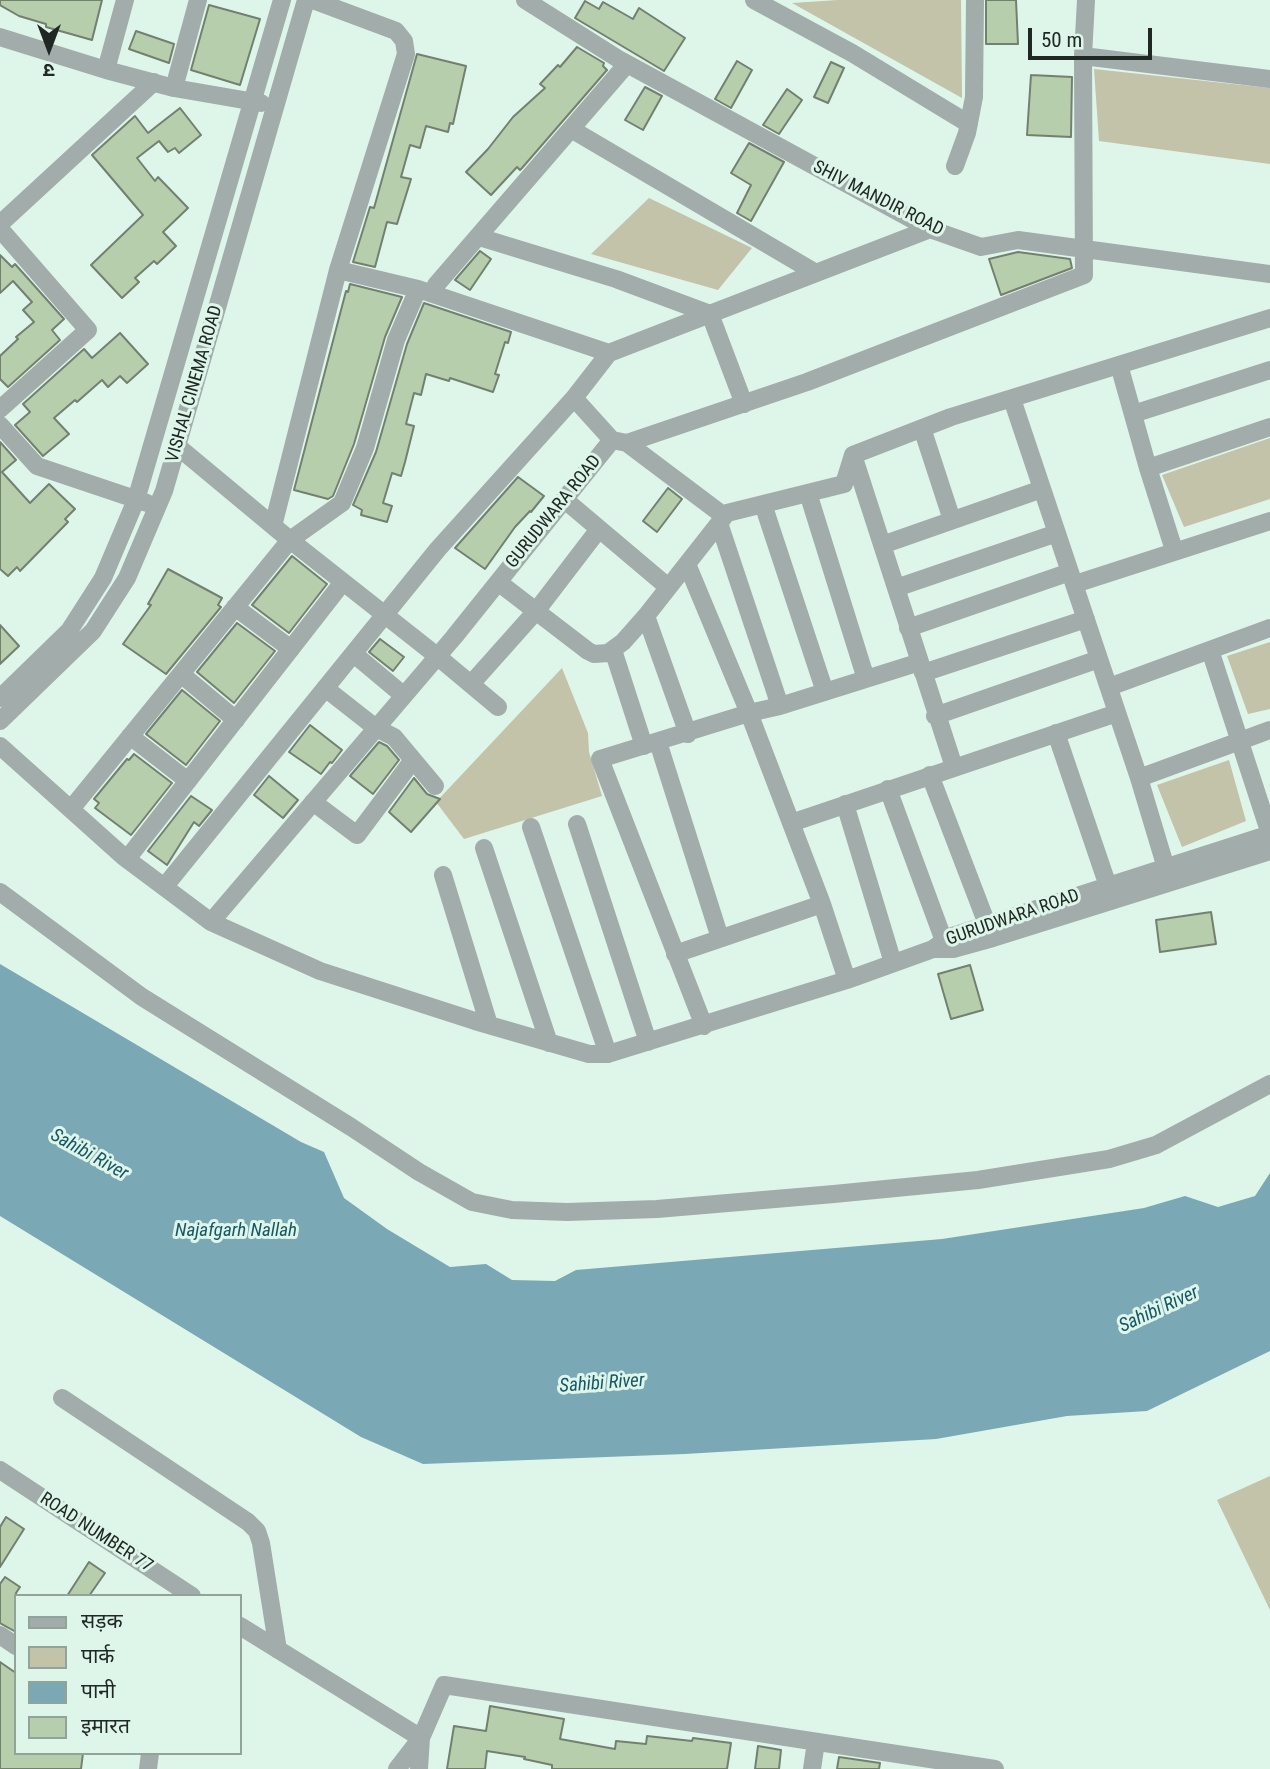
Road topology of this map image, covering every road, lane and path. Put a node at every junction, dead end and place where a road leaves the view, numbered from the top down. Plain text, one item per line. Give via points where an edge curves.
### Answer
1 (125, 0) edge
2 (198, 0) edge
3 (282, 0) edge
4 (306, 0) edge
5 (313, 0) edge
6 (525, 0) edge
7 (754, 0) edge
8 (975, 0) edge
9 (1086, 0) edge
10 (0, 37) edge
11 (1083, 56) junction
12 (627, 64) junction
13 (106, 70) junction
14 (1270, 79) edge
15 (153, 82) junction
16 (174, 88) junction
17 (252, 102) junction
18 (276, 106) junction
19 (969, 124) junction
20 (571, 130) junction
21 (955, 166) dead end
22 (0, 224) edge
23 (0, 229) edge
24 (930, 229) junction
25 (479, 237) junction
26 (1084, 251) junction
27 (338, 270) junction
28 (816, 273) junction
29 (1270, 274) edge
30 (436, 285) dead end
31 (418, 289) junction
32 (710, 314) junction
33 (1270, 318) edge
34 (609, 353) junction
35 (1119, 365) junction
36 (1270, 370) edge
37 (574, 398) junction
38 (1012, 399) junction
39 (744, 404) junction
40 (0, 408) edge
41 (1133, 414) junction
42 (0, 425) edge
43 (1270, 427) edge
44 (922, 428) junction
45 (619, 442) junction
46 (177, 446) junction
47 (853, 454) junction
48 (1147, 468) junction
49 (1042, 489) junction
50 (808, 493) junction
51 (136, 499) junction
52 (565, 499) junction
53 (763, 504) junction
54 (158, 507) junction
55 (722, 520) junction
56 (952, 520) junction
57 (1270, 521) edge
58 (273, 526) junction
59 (599, 528) junction
60 (1057, 533) junction
61 (290, 540) junction
62 (882, 545) junction
63 (1174, 550) junction
64 (687, 564) junction
65 (1073, 578) junction
66 (343, 582) junction
67 (498, 582) junction
68 (668, 587) junction
69 (896, 588) junction
70 (235, 607) junction
71 (537, 610) junction
72 (384, 615) junction
73 (646, 616) junction
74 (1086, 619) junction
75 (908, 628) junction
76 (1270, 628) edge
77 (291, 649) junction
78 (613, 650) junction
79 (1210, 650) junction
80 (354, 654) junction
81 (437, 656) junction
82 (1099, 659) junction
83 (921, 668) junction
84 (181, 674) junction
85 (866, 679) junction
86 (471, 684) junction
87 (1109, 687) junction
88 (325, 688) junction
89 (825, 692) junction
90 (403, 695) junction
91 (0, 698) edge
92 (780, 706) junction
93 (498, 707) dead end
94 (750, 713) junction
95 (1117, 713) junction
96 (935, 716) junction
97 (236, 720) junction
98 (0, 722) edge
99 (376, 728) junction
100 (1270, 730) edge
101 (1056, 733) junction
102 (688, 734) junction
103 (130, 736) junction
104 (1240, 741) junction
105 (651, 744) junction
106 (0, 746) edge
107 (412, 760) junction
108 (954, 767) junction
109 (930, 775) junction
110 (1261, 777) edge
111 (1139, 778) junction
112 (188, 781) junction
113 (435, 786) dead end
114 (888, 789) junction
115 (313, 802) junction
116 (845, 804) junction
117 (71, 809) junction
118 (791, 823) junction
119 (577, 824) dead end
120 (531, 827) dead end
121 (1270, 834) edge
122 (484, 848) dead end
123 (1270, 851) edge
124 (127, 859) junction
125 (1166, 868) junction
126 (443, 875) dead end
127 (165, 886) junction
128 (1108, 886) junction
129 (0, 892) edge
130 (822, 904) junction
131 (211, 922) junction
132 (987, 924) junction
133 (720, 938) junction
134 (938, 945) junction
135 (675, 954) junction
136 (893, 963) junction
137 (847, 980) junction
138 (489, 1025) junction
139 (704, 1026) junction
140 (648, 1042) junction
141 (549, 1043) junction
142 (608, 1054) junction
143 (1270, 1084) edge
144 (62, 1398) dead end
145 (0, 1470) edge
146 (189, 1594) edge
147 (242, 1627) edge
148 (278, 1650) junction
149 (421, 1738) junction
150 (816, 1742) junction
151 (953, 1766) edge
152 (397, 1769) edge
153 (419, 1769) edge
154 (812, 1769) edge
155 (995, 1769) edge

1 - 13 street
2 - 16 street
3 - 17 street, VISHAL CINEMA ROAD
4 - 18 street, VISHAL CINEMA ROAD
5 - 27 street via 396,31 406,54
6 - 12 street, SHIV MANDIR ROAD
7 - 19 street
8 - 19 street via 974,97
9 - 11 street
10 - 13 street
11 - 14 street
11 - 26 street
12 - 20 street
12 - 24 street, SHIV MANDIR ROAD
13 - 15 street
15 - 16 street
15 - 22 street
16 - 17 street
17 - 18 street
17 - 51 street, VISHAL CINEMA ROAD
18 - 46 street, VISHAL CINEMA ROAD
19 - 21 street
20 - 25 street
20 - 28 street
23 - 40 street via 88,330
24 - 26 street, SHIV MANDIR ROAD via 981,247 1018,240
24 - 28 street
25 - 30 street
25 - 32 street
26 - 29 street, SHIV MANDIR ROAD
26 - 39 street via 1084,275
27 - 31 street
27 - 58 street
28 - 32 street
31 - 34 street
31 - 61 street via 396,340 365,448 342,503
32 - 34 street
32 - 39 street
33 - 35 street
34 - 37 street
35 - 38 street
35 - 41 street
36 - 41 street
37 - 45 street
37 - 72 street
38 - 44 street
38 - 49 street
39 - 45 street
41 - 48 street
42 - 51 street via 37,466
43 - 48 street
44 - 47 street
44 - 56 street
45 - 52 street, GURUDWARA ROAD
45 - 55 street
46 - 54 street, VISHAL CINEMA ROAD
46 - 58 street
47 - 50 street via 844,484
47 - 62 street
48 - 63 street
49 - 56 street
49 - 60 street
50 - 53 street
50 - 85 street
51 - 54 street
51 - 91 street, VISHAL CINEMA ROAD via 103,578 69,631
52 - 59 street
52 - 67 street, GURUDWARA ROAD
53 - 55 street via 727,513
53 - 89 street
54 - 98 street, VISHAL CINEMA ROAD via 127,578 93,631
55 - 64 street
55 - 92 street
56 - 62 street
57 - 63 street
58 - 61 street
59 - 68 street
59 - 71 street
60 - 65 street
60 - 69 street
61 - 66 street
61 - 70 street
62 - 69 street
63 - 65 street
64 - 68 street
64 - 94 street
65 - 74 street
65 - 75 street
66 - 72 street
66 - 77 street
67 - 71 street
67 - 81 street, GURUDWARA ROAD
68 - 73 street
69 - 75 street
70 - 77 street
70 - 84 street
71 - 78 street via 594,654
71 - 86 street
72 - 80 street
72 - 81 street
73 - 78 street
73 - 102 street
74 - 82 street
74 - 83 street
75 - 83 street
76 - 79 street
77 - 97 street
78 - 105 street
79 - 87 street
79 - 104 street
80 - 88 street
80 - 90 street
81 - 86 street
81 - 90 street, GURUDWARA ROAD
82 - 87 street
82 - 96 street
83 - 85 street
83 - 96 street
84 - 97 street
84 - 103 street
85 - 89 street
86 - 93 street
87 - 95 street
88 - 99 street
88 - 127 street
89 - 92 street
90 - 99 street, GURUDWARA ROAD
92 - 94 street
94 - 102 street
94 - 118 street
95 - 101 street
95 - 111 street
96 - 108 street
97 - 112 street
99 - 107 street via 394,737
99 - 115 street, GURUDWARA ROAD
100 - 104 street
101 - 108 street
101 - 128 street
102 - 105 street
103 - 112 street
103 - 117 street
104 - 110 street
104 - 111 street
105 - 133 street
105 - 135 street via 600,759
106 - 117 street
107 - 113 street
107 - 115 street via 357,835
108 - 109 street
109 - 114 street
109 - 132 street
110 - 121 street
111 - 125 street
112 - 124 street
114 - 116 street
114 - 134 street
115 - 131 street, GURUDWARA ROAD
116 - 118 street
116 - 136 street
117 - 124 street
118 - 130 street
119 - 140 street
120 - 142 street
121 - 125 street, GURUDWARA ROAD
122 - 141 street
123 - 134 street, GURUDWARA ROAD via 979,942 953,949
124 - 127 street
125 - 128 street, GURUDWARA ROAD
126 - 138 street
127 - 131 street
128 - 132 street, GURUDWARA ROAD
129 - 143 street via 142,997 419,1172 472,1202 512,1210 657,1209 835,1195 978,1180 1109,1159 1156,1145
130 - 133 street
130 - 137 street
131 - 138 street via 320,971
132 - 134 street, GURUDWARA ROAD
133 - 135 street
134 - 136 street
135 - 139 street
136 - 137 street
137 - 139 street
138 - 141 street
139 - 140 street
140 - 142 street
141 - 142 street
144 - 148 street via 257,1531
145 - 146 street, ROAD NUMBER 77
147 - 148 street
148 - 149 street
149 - 150 street via 444,1685
149 - 152 street
149 - 153 street
150 - 151 street
150 - 154 street
151 - 155 street

